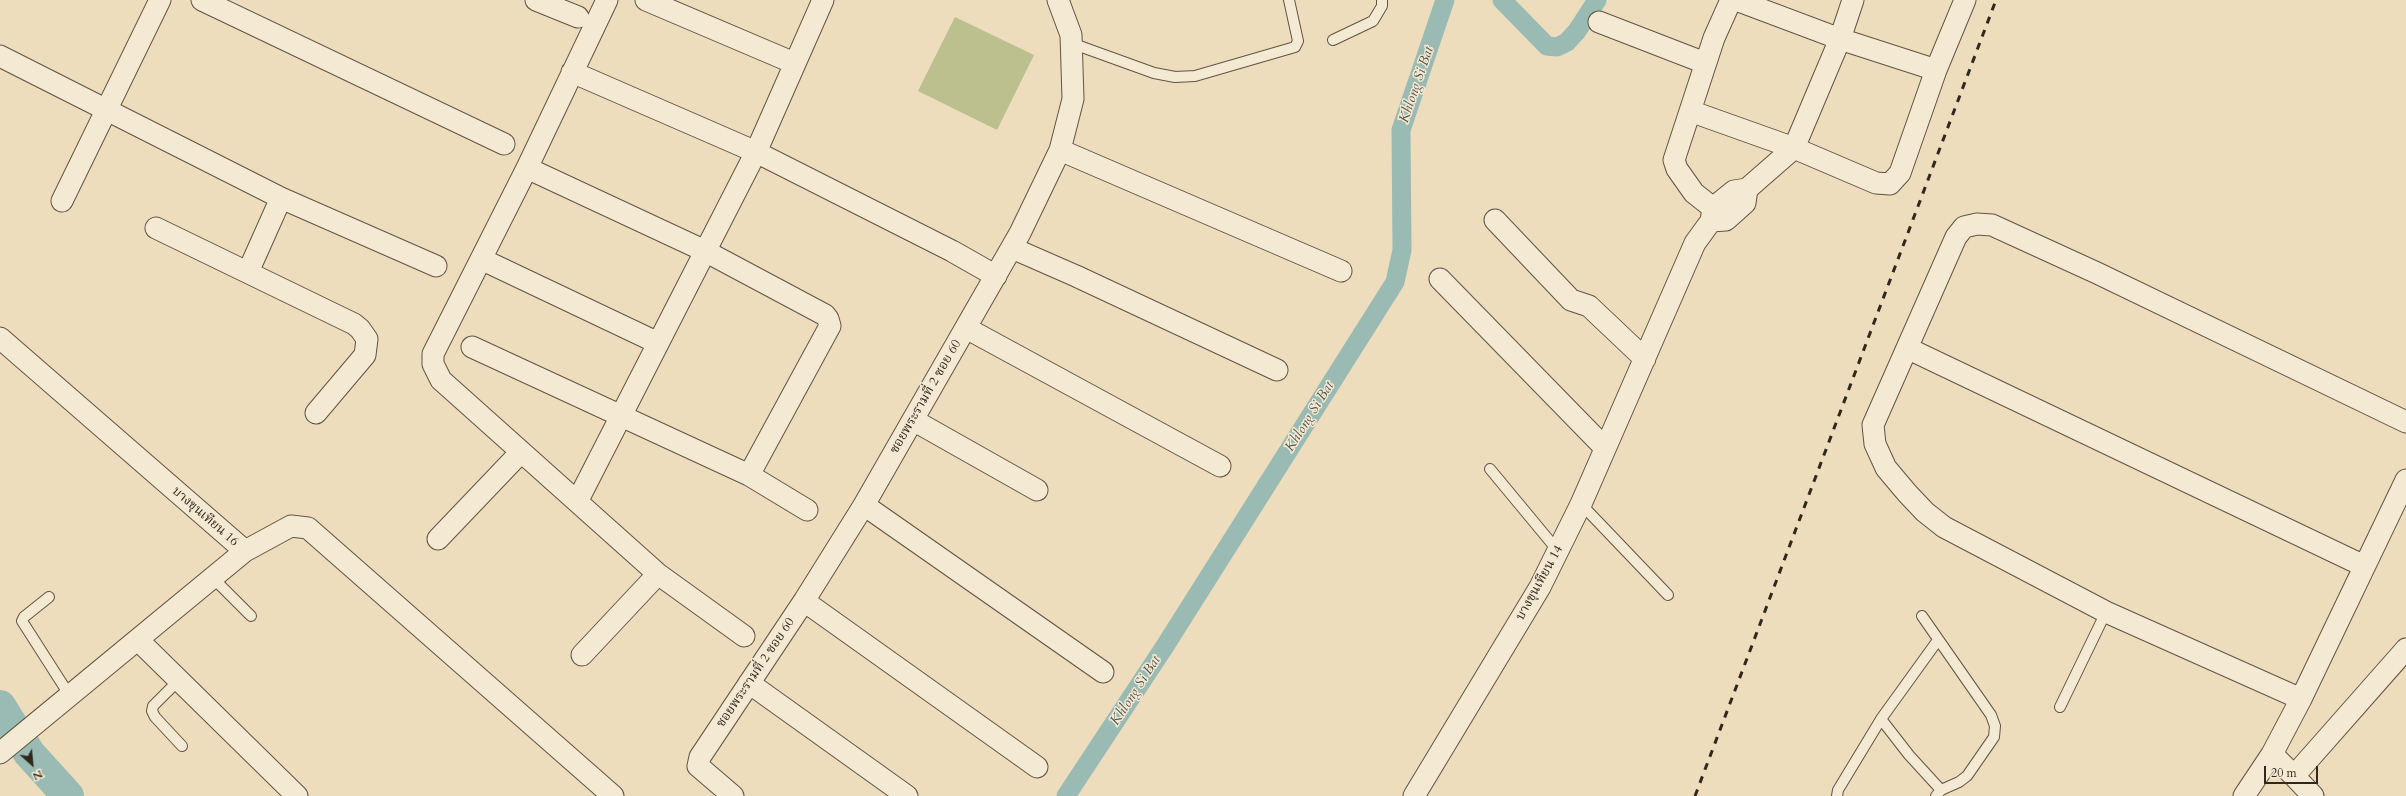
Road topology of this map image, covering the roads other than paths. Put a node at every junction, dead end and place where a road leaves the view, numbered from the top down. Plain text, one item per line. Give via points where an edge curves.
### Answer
1 (160, 0) edge
2 (202, 0) edge
3 (536, 0) edge
4 (607, 0) edge
5 (646, 0) edge
6 (823, 0) edge
7 (1058, 0) edge
8 (1289, 0) edge
9 (1382, 0) edge
10 (1731, 0) edge
11 (1736, 0) edge
12 (1853, 0) edge
13 (1965, 0) edge
14 (578, 17) dead end
15 (1599, 22) dead end
16 (1840, 39) junction
17 (1333, 40) dead end
18 (1071, 43) junction
19 (0, 56) edge
20 (794, 63) junction
21 (1706, 63) junction
22 (1936, 70) junction
23 (572, 72) junction
24 (107, 109) junction
25 (1690, 111) junction
26 (504, 144) dead end
27 (1794, 148) junction
28 (1060, 150) junction
29 (756, 152) junction
30 (527, 168) junction
31 (281, 198) junction
32 (62, 201) dead end
33 (1495, 220) dead end
34 (1706, 225) junction
35 (156, 228) dead end
36 (1012, 248) junction
37 (705, 251) junction
38 (481, 259) junction
39 (436, 266) dead end
40 (1341, 271) dead end
41 (248, 272) junction
42 (996, 276) junction
43 (1440, 279) dead end
44 (966, 328) junction
45 (0, 338) edge
46 (658, 343) junction
47 (472, 347) dead end
48 (1907, 348) junction
49 (1645, 359) junction
50 (1277, 370) dead end
51 (316, 413) dead end
52 (621, 416) junction
53 (912, 420) junction
54 (2406, 422) edge
55 (1605, 448) junction
56 (521, 452) junction
57 (1220, 466) dead end
58 (1490, 469) dead end
59 (749, 475) junction
60 (2406, 480) edge
61 (1037, 490) dead end
62 (578, 500) junction
63 (1580, 504) junction
64 (864, 505) junction
65 (807, 510) dead end
66 (438, 539) dead end
67 (244, 551) junction
68 (1558, 551) junction
69 (2364, 566) junction
70 (658, 574) junction
71 (213, 578) junction
72 (1668, 595) dead end
73 (49, 597) dead end
74 (804, 601) junction
75 (2106, 612) junction
76 (251, 616) dead end
77 (1922, 616) dead end
78 (744, 636) dead end
79 (138, 640) junction
80 (1938, 640) junction
81 (2406, 649) edge
82 (582, 655) dead end
83 (1103, 672) dead end
84 (178, 681) junction
85 (749, 683) junction
86 (70, 696) junction
87 (2301, 699) junction
88 (2060, 707) dead end
89 (1881, 719) junction
90 (182, 746) dead end
91 (3, 751) edge
92 (2272, 754) junction
93 (1037, 767) dead end
94 (2294, 776) junction
95 (1938, 793) edge
96 (297, 796) edge
97 (613, 796) edge
98 (733, 796) edge
99 (907, 796) edge
100 (1414, 796) edge
101 (1837, 796) edge
102 (2244, 796) edge
103 (2313, 796) edge

1 - 24 street
2 - 26 street
3 - 14 street
4 - 23 street
5 - 20 street
6 - 20 street
7 - 18 street, ซอยพระรามที่ 2 ซอย 60
8 - 18 lane via 1298,41 1295,47 1195,76 1175,77 1154,73
9 - 17 lane via 1382,6 1373,22
10 - 21 street
11 - 16 street
12 - 16 street
13 - 22 street
15 - 21 street
16 - 22 street
16 - 27 street
18 - 28 street, ซอยพระรามที่ 2 ซอย 60 via 1073,99
19 - 24 street
20 - 29 street
21 - 25 street
22 - 27 street via 1900,173 1890,184 1876,184
23 - 29 street
23 - 30 street
24 - 31 street
24 - 32 street
25 - 27 street
25 - 34 street via 1674,160 1677,169 1694,193
27 - 34 street via 1747,189 1734,191
28 - 36 street, ซอยพระรามที่ 2 ซอย 60
28 - 40 street
29 - 37 street
29 - 42 street via 952,251
30 - 37 street
30 - 38 street
31 - 39 street
31 - 41 street
33 - 49 street via 1571,300 1589,306
34 - 49 street, บางขุนเทียน 14
35 - 41 street
36 - 42 street, ซอยพระรามที่ 2 ซอย 60
36 - 50 street
37 - 46 street
37 - 59 street via 825,315 830,322 829,329
38 - 46 street
38 - 56 street via 433,354 433,364 441,380
41 - 51 street via 354,324 367,339 365,355
42 - 44 street, ซอยพระรามที่ 2 ซอย 60
43 - 55 street
44 - 53 street, ซอยพระรามที่ 2 ซอย 60
44 - 57 street
45 - 67 street, บางขุนเทียน 16
46 - 52 street
47 - 52 street
48 - 54 street via 1956,238 1964,227 1977,224 1992,225
48 - 69 street
48 - 75 street via 1873,425 1875,444 1886,468 1907,494 1944,527
49 - 55 street, บางขุนเทียน 14
52 - 59 street
52 - 62 street
53 - 61 street
53 - 64 street, ซอยพระรามที่ 2 ซอย 60
55 - 63 street, บางขุนเทียน 14
56 - 62 street
56 - 66 street
58 - 68 lane
59 - 65 street
60 - 69 street
62 - 70 street
63 - 68 street, บางขุนเทียน 14
63 - 72 lane
64 - 74 street, ซอยพระรามที่ 2 ซอย 60
64 - 83 street
67 - 71 street, บางขุนเทียน 16
67 - 97 street via 291,526 308,528
68 - 100 street, บางขุนเทียน 14 via 1540,587
69 - 87 street
70 - 78 street
70 - 82 street
71 - 76 lane
71 - 79 street, บางขุนเทียน 16
73 - 86 lane via 22,621
74 - 85 street, ซอยพระรามที่ 2 ซอย 60
74 - 93 street
75 - 87 street
75 - 88 lane
77 - 80 lane
79 - 84 street
79 - 86 street, บางขุนเทียน 16
80 - 89 lane
80 - 95 lane via 1991,715 1994,726 1994,738 1967,776
81 - 94 street
84 - 90 lane via 153,706 152,711
84 - 96 street
85 - 98 street, ซอยพระรามที่ 2 ซอย 60 via 700,757 698,766
85 - 99 street
86 - 91 street, บางขุนเทียน 16
87 - 92 street
89 - 95 lane
89 - 101 lane via 1838,790
92 - 94 street
92 - 102 street
94 - 103 street

